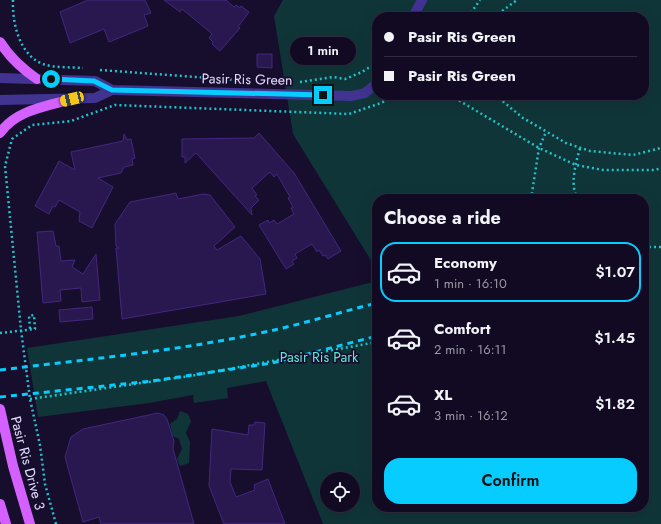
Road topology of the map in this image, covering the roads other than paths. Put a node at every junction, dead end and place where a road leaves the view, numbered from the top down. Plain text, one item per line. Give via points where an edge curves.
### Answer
1 (422, 0) edge
2 (416, 12) edge
3 (0, 42) edge
4 (0, 78) edge
5 (37, 79) junction
6 (372, 87) edge
7 (112, 90) junction
8 (72, 99) junction
9 (0, 100) edge
10 (0, 133) edge
11 (0, 409) edge
12 (0, 504) edge
13 (6, 524) edge
14 (30, 524) edge

1 - 2 street
3 - 5 main road via 9,56
4 - 5 street, Pasir Ris Green
5 - 7 street, Pasir Ris Green via 94,81
6 - 7 street, Pasir Ris Green via 352,96
7 - 8 street, Pasir Ris Green via 95,98
8 - 9 street, Pasir Ris Green
8 - 10 main road via 24,114
11 - 14 main road, Pasir Ris Drive 3
12 - 13 main road

